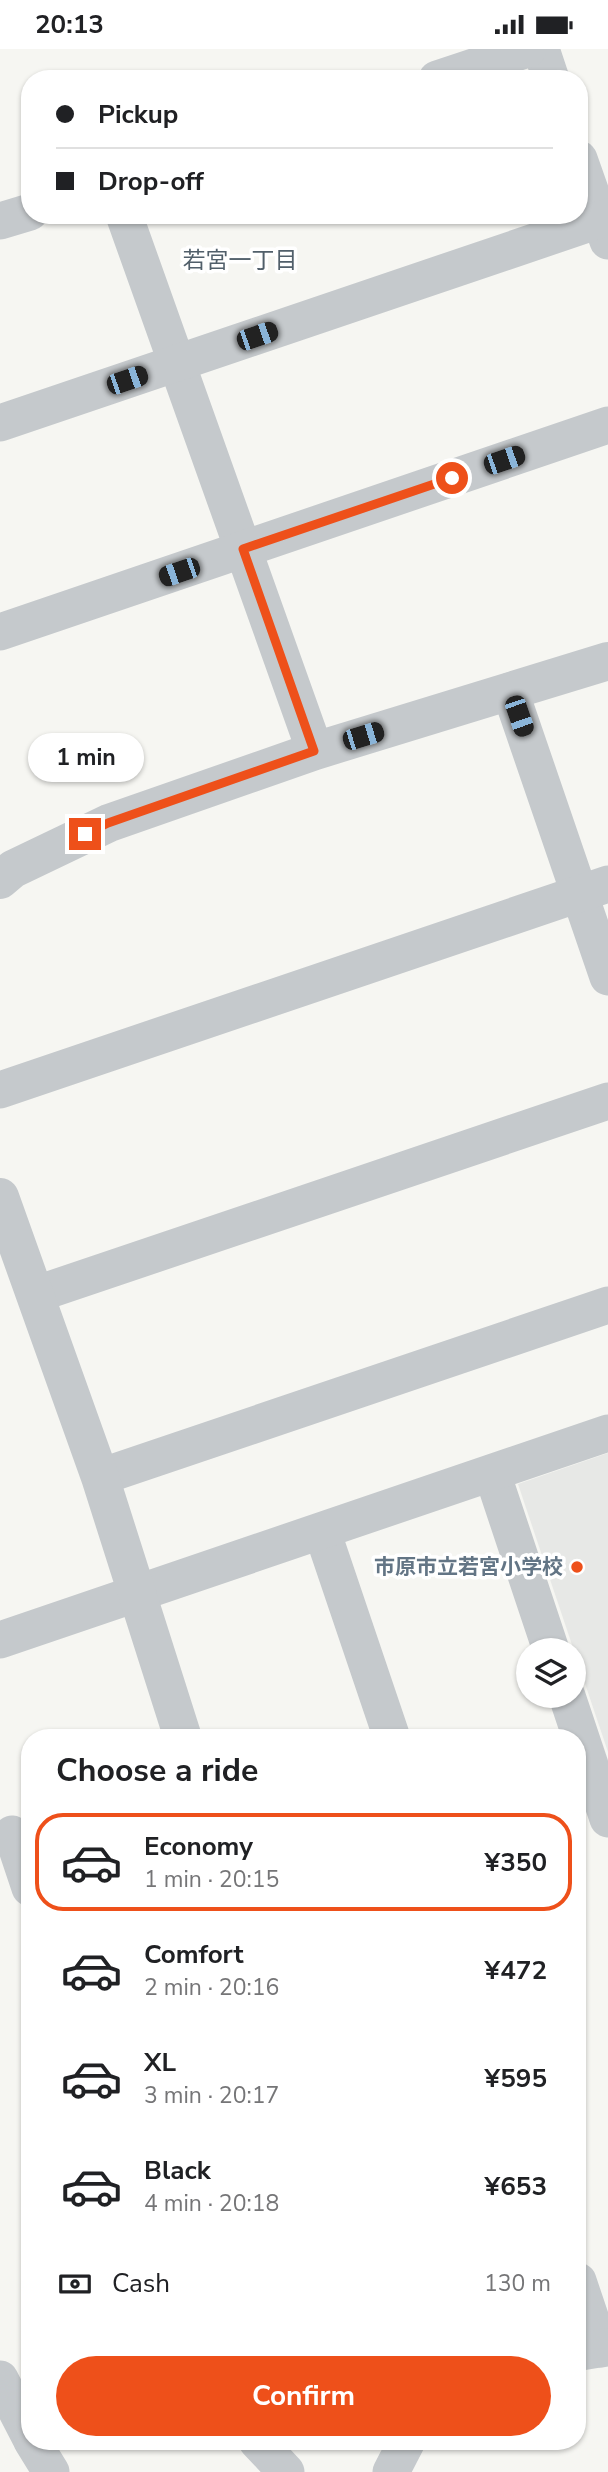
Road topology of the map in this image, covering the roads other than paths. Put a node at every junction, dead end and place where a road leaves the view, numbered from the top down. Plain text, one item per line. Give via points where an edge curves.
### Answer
1 (528, 49) edge
2 (541, 49) edge
3 (464, 70) edge
4 (548, 70) edge
5 (588, 181) edge
6 (21, 215) edge
7 (0, 221) edge
8 (127, 224) edge
9 (606, 226) edge
10 (177, 363) junction
11 (0, 423) edge
12 (608, 425) edge
13 (243, 549) junction
14 (0, 632) edge
15 (608, 661) edge
16 (510, 691) junction
17 (314, 751) junction
18 (0, 880) edge
19 (594, 889) edge
20 (608, 977) edge
21 (0, 1090) edge
22 (608, 1101) edge
23 (0, 1197) edge
24 (37, 1294) junction
25 (608, 1305) edge
26 (608, 1433) edge
27 (492, 1473) junction
28 (100, 1476) junction
29 (322, 1531) junction
30 (138, 1594) junction
31 (547, 1638) edge
32 (0, 1640) edge
33 (570, 1708) edge
34 (180, 1729) edge
35 (390, 1729) edge
36 (577, 1729) edge
37 (586, 1755) edge
38 (608, 1819) edge
39 (14, 1833) edge
40 (21, 1857) edge
41 (586, 2313) edge
42 (595, 2350) edge
43 (0, 2379) edge
44 (21, 2426) edge
45 (265, 2450) edge
46 (402, 2450) edge
47 (286, 2472) edge
48 (391, 2472) edge

1 - 3 street
2 - 4 street
5 - 9 street
6 - 7 street
8 - 10 street
9 - 10 street
10 - 11 street
10 - 13 street
12 - 13 street
13 - 14 street
13 - 17 street
15 - 16 street
16 - 17 street
16 - 19 street
17 - 18 street via 108,823 13,869
19 - 20 street
19 - 21 street
22 - 24 street
23 - 24 street
24 - 28 street
25 - 28 street
26 - 27 street
27 - 29 street
27 - 31 street
28 - 30 street
29 - 30 street
29 - 35 street
30 - 32 street
30 - 34 street
33 - 36 street
37 - 38 street
39 - 40 street
41 - 42 street
43 - 44 street
45 - 47 street
46 - 48 street

